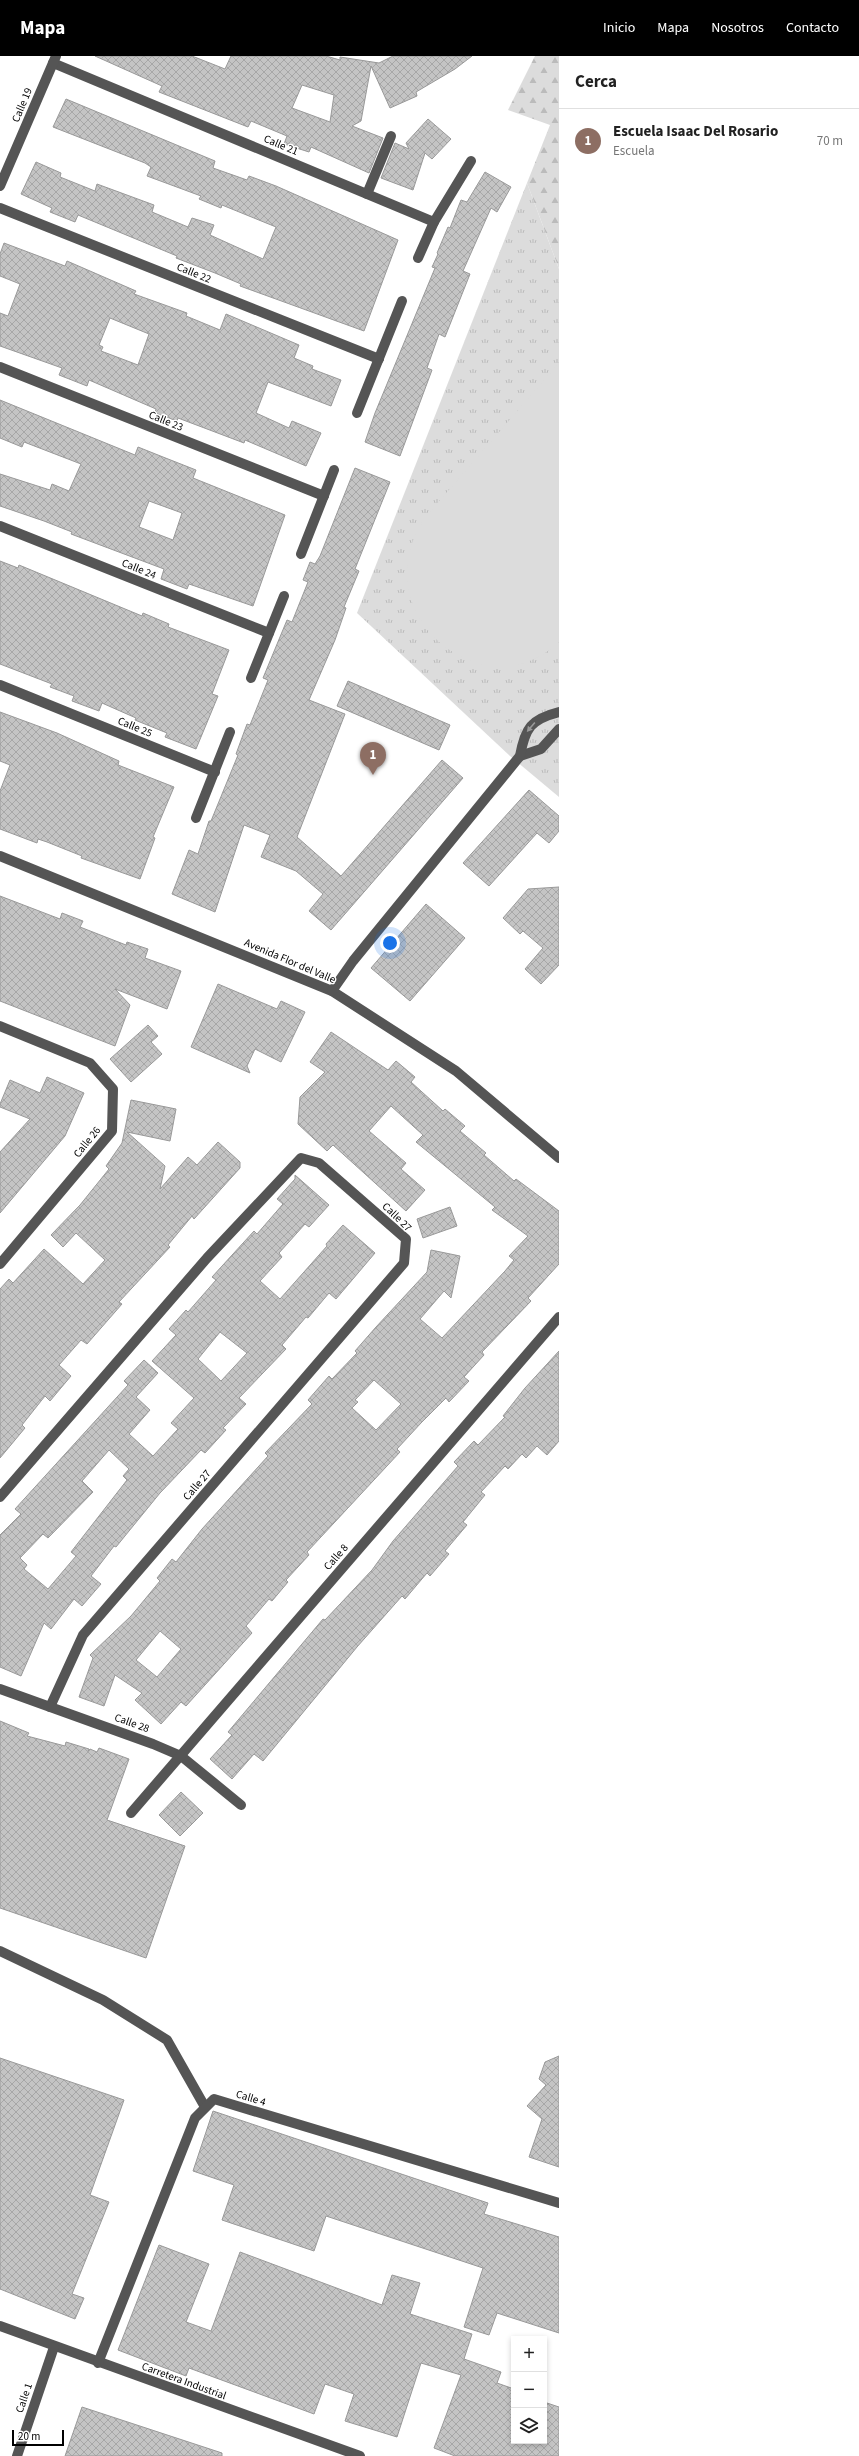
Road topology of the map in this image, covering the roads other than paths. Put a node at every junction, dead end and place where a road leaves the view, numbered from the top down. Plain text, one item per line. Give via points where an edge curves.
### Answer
1 (54, 59) edge
2 (391, 136) dead end
3 (471, 161) dead end
4 (0, 186) edge
5 (367, 194) junction
6 (0, 208) edge
7 (434, 222) junction
8 (418, 258) dead end
9 (402, 301) dead end
10 (379, 359) junction
11 (0, 367) edge
12 (357, 413) dead end
13 (334, 470) dead end
14 (324, 496) junction
15 (0, 526) edge
16 (301, 554) dead end
17 (284, 596) dead end
18 (269, 633) junction
19 (251, 678) dead end
20 (0, 685) edge
21 (559, 712) edge
22 (559, 729) edge
23 (230, 732) dead end
24 (520, 756) junction
25 (215, 772) junction
26 (196, 818) dead end
27 (0, 856) edge
28 (332, 991) junction
29 (0, 1026) edge
30 (559, 1158) edge
31 (0, 1264) edge
32 (559, 1317) edge
33 (0, 1497) edge
34 (0, 1689) edge
35 (50, 1707) junction
36 (181, 1756) junction
37 (241, 1805) dead end
38 (131, 1813) dead end
39 (0, 1951) edge
40 (205, 2107) junction
41 (559, 2203) edge
42 (0, 2326) edge
43 (54, 2347) junction
44 (98, 2363) junction
45 (17, 2456) edge
46 (360, 2456) edge

1 - 4 street, Calle 19
1 - 5 street, Calle 21
2 - 5 street
3 - 7 street
5 - 7 street, Calle 21
6 - 10 street, Calle 22
7 - 8 street
9 - 10 street
10 - 12 street
11 - 14 street, Calle 23
13 - 14 street
14 - 16 street
15 - 18 street, Calle 24
17 - 18 street
18 - 19 street
20 - 25 street, Calle 25
21 -> 24 street via 539,717 523,736
22 - 24 street via 541,749
23 - 25 street
24 - 28 street via 353,961
25 - 26 street
27 - 28 street, Avenida Flor del Valle
28 - 30 street, Avenida Flor del Valle via 456,1071
29 - 31 street, Calle 26 via 90,1063 114,1089 112,1131
32 - 36 street, Calle 8
33 - 35 street, Calle 27 via 207,1258 301,1158 319,1163 406,1239 404,1263 83,1635
34 - 35 street, Calle 28
35 - 36 street, Calle 28
36 - 37 street, Calle 28
36 - 38 street, Calle 8
39 - 40 street via 103,2000 167,2040
40 - 41 street, Calle 4 via 214,2099
40 - 44 street via 196,2118
42 - 43 street, Carretera Industrial
43 - 44 street, Carretera Industrial
43 - 45 street, Calle 1
44 - 46 street, Carretera Industrial

